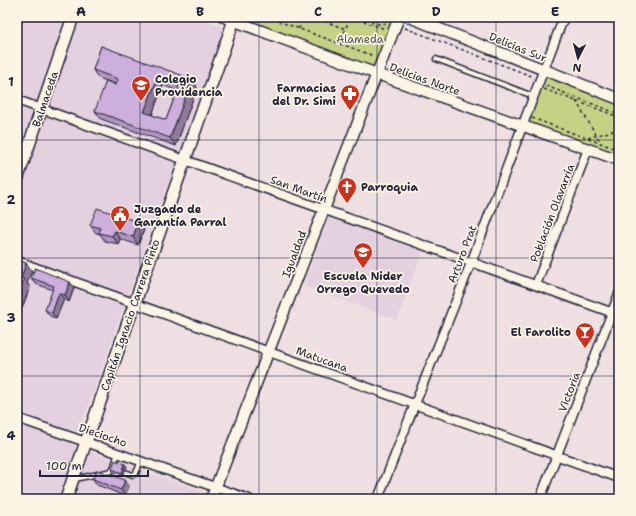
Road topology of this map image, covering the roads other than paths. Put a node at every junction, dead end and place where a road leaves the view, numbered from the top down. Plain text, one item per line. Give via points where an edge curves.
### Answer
1 (73, 17) edge
2 (409, 17) edge
3 (564, 17) edge
4 (231, 18) edge
5 (395, 22) edge
6 (436, 59) dead end
7 (377, 74) junction
8 (542, 78) junction
9 (533, 96) junction
10 (619, 99) edge
11 (17, 100) edge
12 (42, 109) junction
13 (521, 126) junction
14 (588, 149) junction
15 (185, 160) junction
16 (619, 160) edge
17 (17, 180) edge
18 (324, 210) junction
19 (17, 261) edge
20 (471, 262) junction
21 (536, 285) junction
22 (619, 294) edge
23 (134, 303) junction
24 (615, 314) edge
25 (269, 351) junction
26 (414, 404) junction
27 (17, 418) edge
28 (86, 441) junction
29 (118, 452) junction
30 (557, 455) junction
31 (141, 460) junction
32 (125, 472) edge
33 (619, 478) edge
34 (72, 480) junction
35 (216, 487) junction
36 (66, 499) edge
37 (211, 499) edge
38 (249, 499) edge
39 (378, 499) edge
40 (540, 499) edge

1 - 12 main road, Balmaceda
2 - 8 street, Delicias Sur
3 - 8 street, Arturo Prat
4 - 7 street, Delicias Norte
4 - 15 main road, Capitán Ignacio Carrera Pinto
5 - 7 street, Igualdad
6 - 9 lane
7 - 13 street, Delicias Norte
7 - 18 street, Igualdad
8 - 9 street, Arturo Prat
8 - 10 street, Delicias Sur
9 - 13 street, Arturo Prat
11 - 12 street, San Martín
12 - 15 street, San Martín
12 - 17 main road, Balmaceda
13 - 14 street, Delicias Norte
13 - 20 street, Arturo Prat
14 - 16 street, Delicias Norte
14 - 21 street, Población Olavarría
15 - 18 street, San Martín
15 - 23 main road, Capitán Ignacio Carrera Pinto
18 - 20 street, San Martín
18 - 25 street, Igualdad
19 - 23 street, Matucana
20 - 21 street, San Martín
20 - 26 street, Arturo Prat
21 - 24 street, San Martín
22 - 24 street, Victoria
23 - 25 street, Matucana
23 - 28 main road, Capitán Ignacio Carrera Pinto
24 - 30 street, Victoria
25 - 26 street, Matucana
25 - 35 street, Igualdad
26 - 30 street, Matucana
26 - 39 street, Arturo Prat
27 - 28 street, Dieciocho
28 - 29 street, Dieciocho
28 - 34 main road, Capitán Ignacio Carrera Pinto
29 - 31 street, Dieciocho
29 - 34 lane via 112,471
30 - 33 street, Matucana
30 - 40 street, Victoria
31 - 32 lane via 136,473
31 - 35 street, Dieciocho
34 - 36 main road, Capitán Ignacio Carrera Pinto
35 - 37 street, Igualdad
35 - 38 street, Dieciocho

